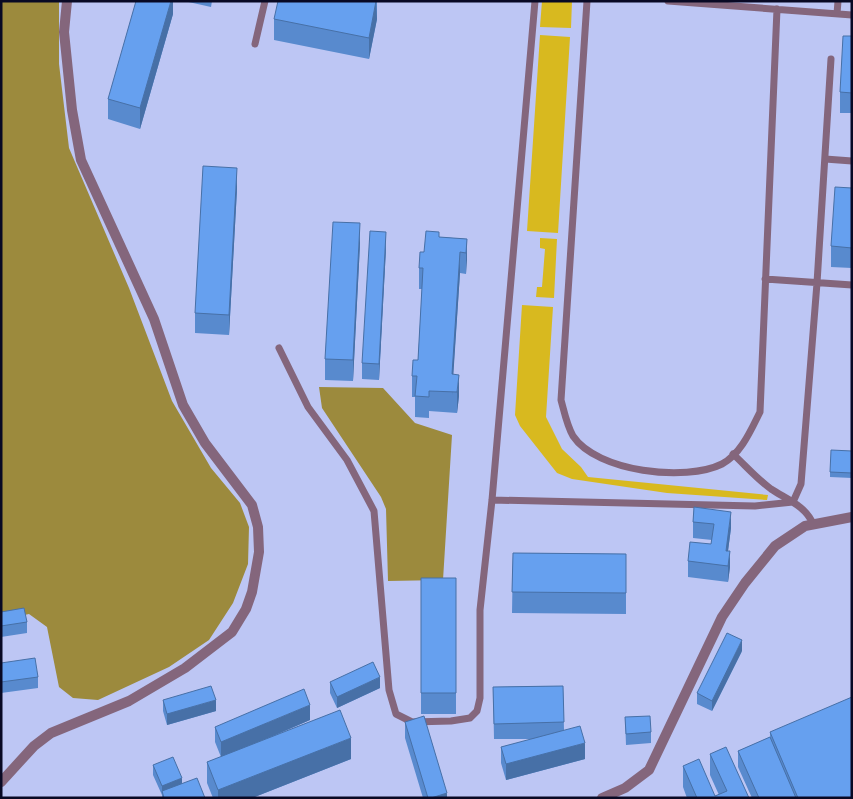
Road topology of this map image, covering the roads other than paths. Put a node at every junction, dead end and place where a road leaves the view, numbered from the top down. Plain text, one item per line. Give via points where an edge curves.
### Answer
1 (67, 1) edge
2 (265, 1) edge
3 (535, 1) edge
4 (588, 1) edge
5 (668, 1) edge
6 (838, 1) edge
7 (777, 10) junction
8 (837, 14) junction
9 (852, 14) edge
10 (255, 44) dead end
11 (831, 59) dead end
12 (825, 160) junction
13 (852, 161) edge
14 (765, 279) junction
15 (817, 283) junction
16 (852, 285) edge
17 (279, 348) dead end
18 (733, 454) junction
19 (492, 500) junction
20 (793, 502) junction
21 (852, 517) edge
22 (813, 524) junction
23 (1, 782) edge
24 (602, 798) edge

1 - 23 street via 64,32 81,160 154,319 183,405 205,443 252,505 258,527 259,552 246,610 232,632 185,668 129,701 51,732
2 - 10 lane
3 - 19 lane
4 - 18 lane via 560,400 573,436 593,454 625,468 687,473 723,463
5 - 7 lane
6 - 8 lane
7 - 8 lane
7 - 14 lane
8 - 9 lane
11 - 12 lane
12 - 13 lane
12 - 15 lane
14 - 15 lane
14 - 18 lane via 760,412 744,443
15 - 16 lane
15 - 20 lane via 801,484
17 - 19 lane via 308,407 347,460 374,511 389,690 396,714 412,722 470,718 477,711 480,698 480,610
18 - 20 lane via 770,488
19 - 20 lane via 755,506
20 - 22 lane via 810,516
21 - 22 street
22 - 24 street via 804,526 775,546 722,617 649,770 625,788

